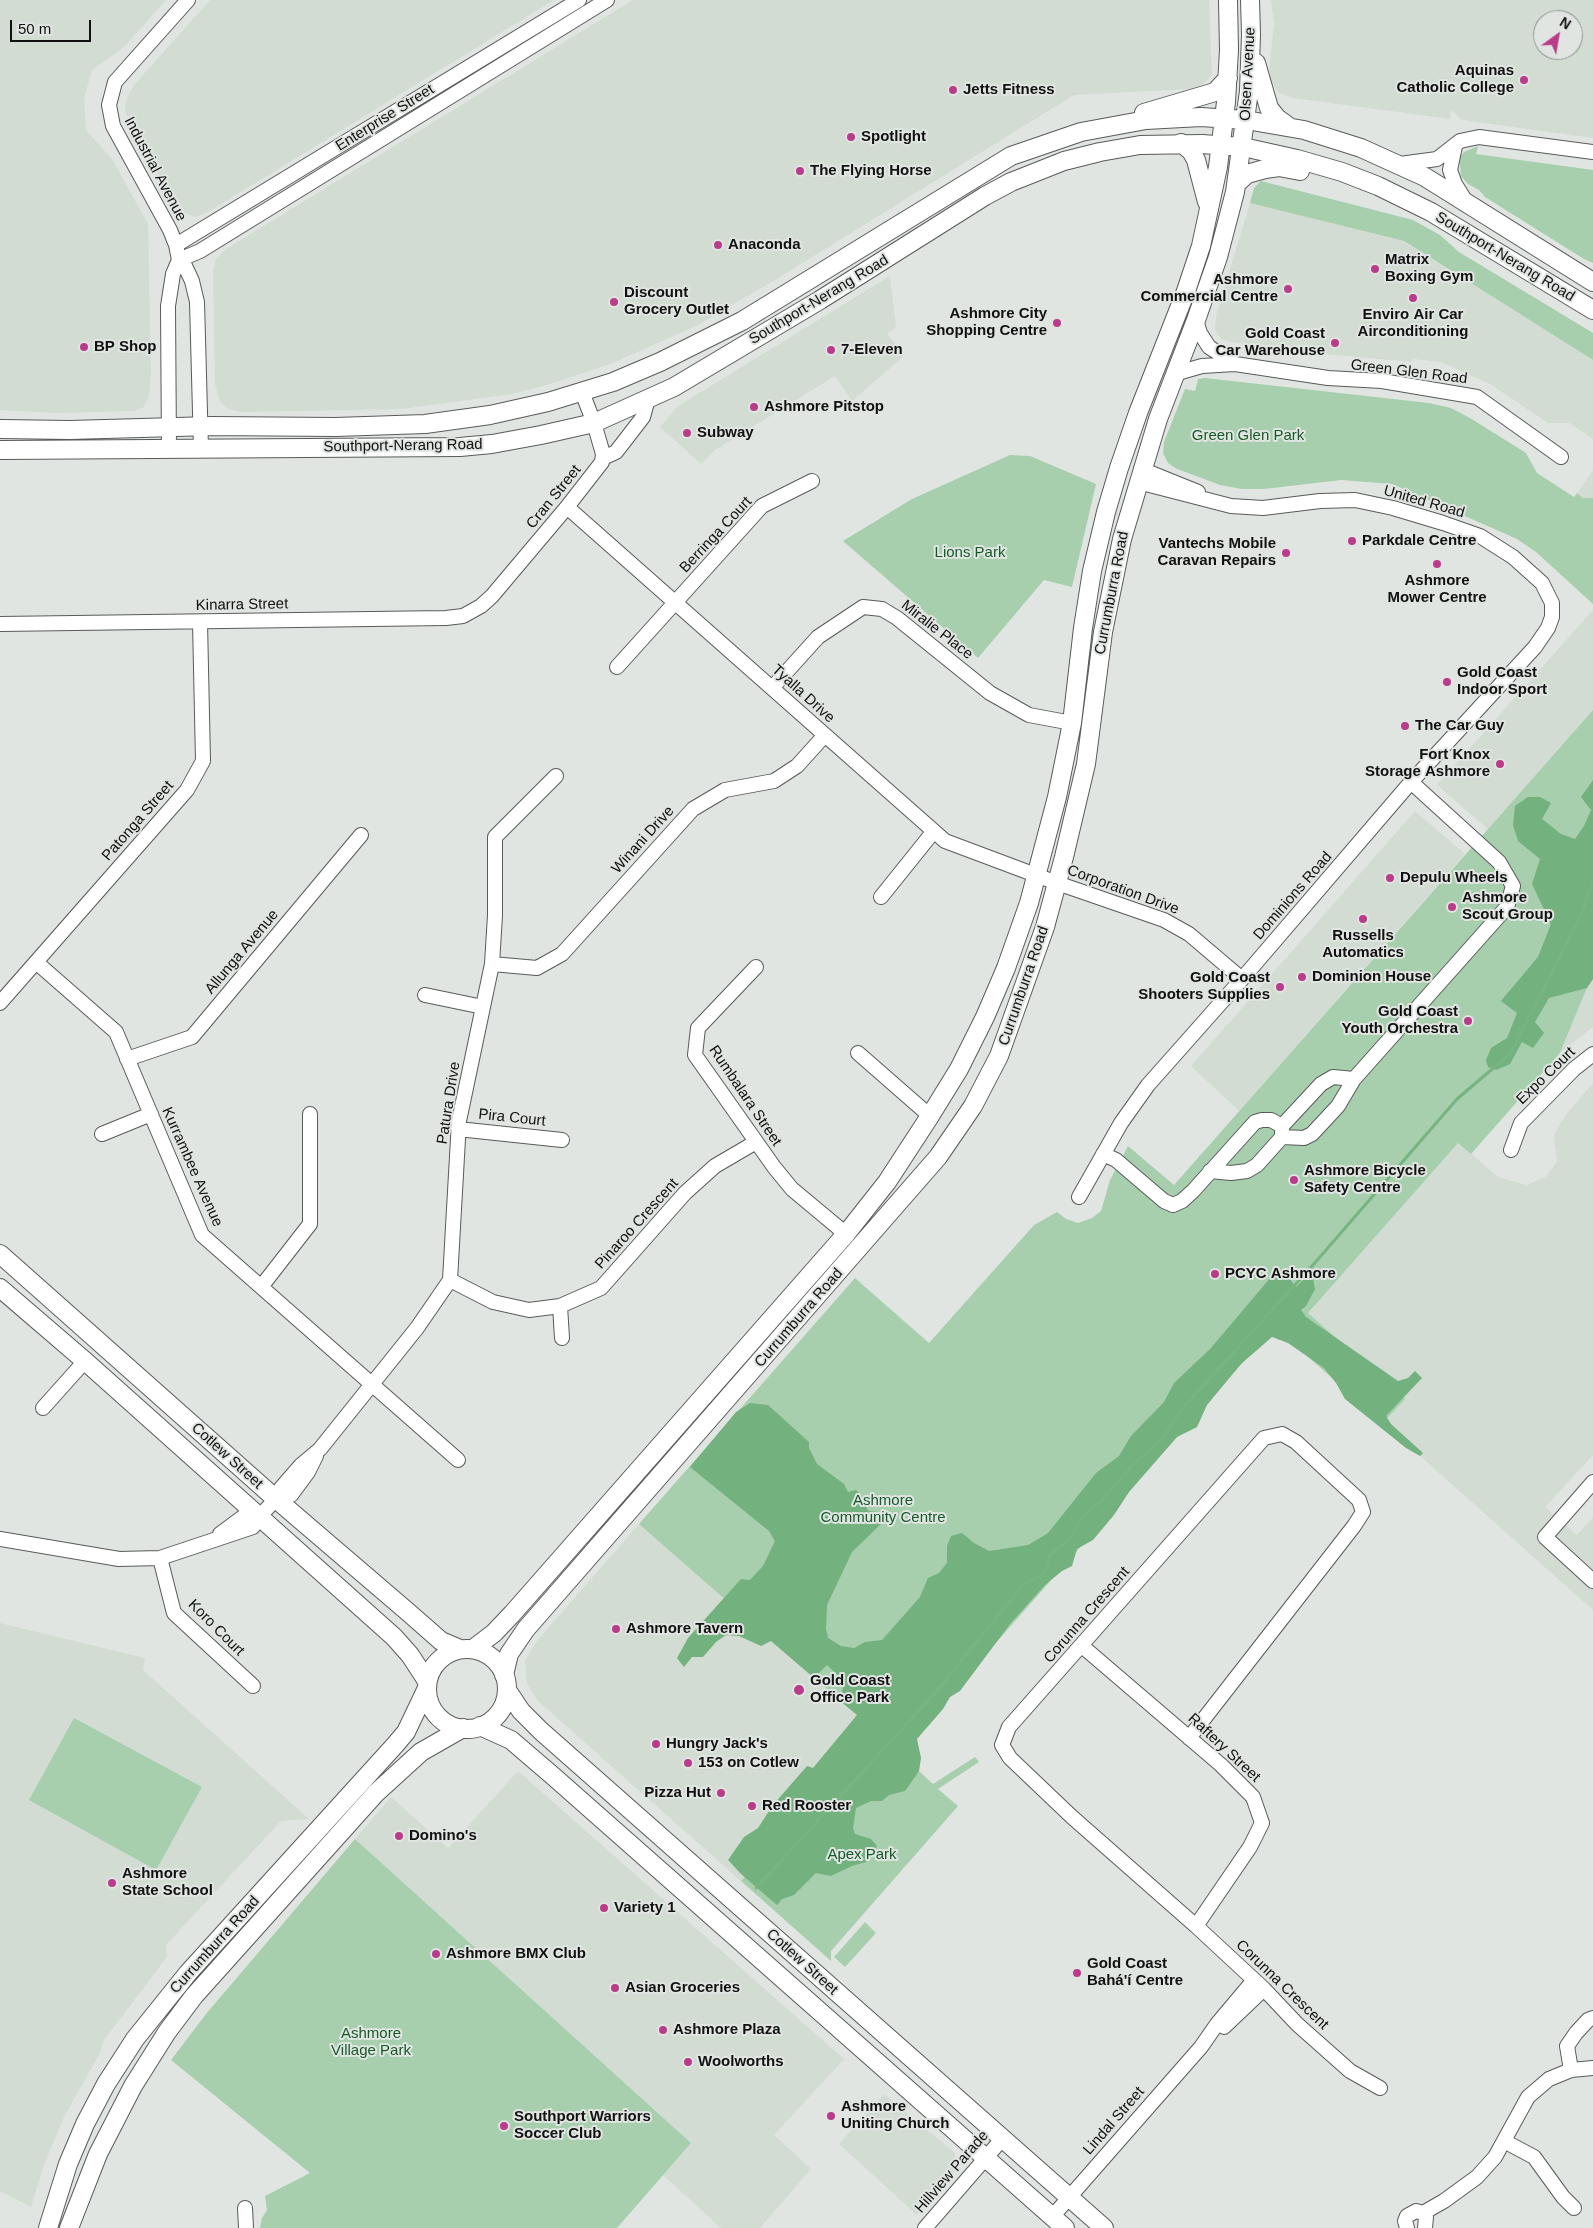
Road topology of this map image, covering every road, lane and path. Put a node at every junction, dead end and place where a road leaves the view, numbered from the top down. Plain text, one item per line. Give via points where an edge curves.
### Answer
1 (188, 0) edge
2 (579, 0) edge
3 (608, 0) edge
4 (1228, 0) edge
5 (1250, 0) edge
6 (1251, 48) junction
7 (1228, 78) junction
8 (1225, 118) junction
9 (1246, 120) junction
10 (1121, 123) junction
11 (1290, 127) junction
12 (1181, 144) junction
13 (1221, 145) junction
14 (1455, 146) junction
15 (1243, 147) junction
16 (1593, 152) edge
17 (1011, 156) junction
18 (1400, 164) junction
19 (1021, 177) junction
20 (1237, 183) junction
21 (1467, 204) junction
22 (1209, 210) junction
23 (1428, 211) junction
24 (176, 245) junction
25 (179, 260) junction
26 (1593, 282) edge
27 (1593, 310) edge
28 (1196, 320) junction
29 (1235, 364) junction
30 (1174, 374) junction
31 (582, 392) junction
32 (648, 399) junction
33 (594, 423) junction
34 (200, 426) junction
35 (169, 427) junction
36 (0, 429) edge
37 (200, 449) junction
38 (0, 450) edge
39 (169, 450) junction
40 (1561, 457) dead end
41 (603, 458) junction
42 (1118, 472) junction
43 (1140, 476) junction
44 (812, 481) dead end
45 (567, 508) junction
46 (676, 603) junction
47 (481, 606) joint
48 (200, 622) junction
49 (0, 624) edge
50 (1548, 628) joint
51 (617, 667) dead end
52 (772, 688) junction
53 (1072, 723) junction
54 (825, 735) junction
55 (556, 776) dead end
56 (1411, 782) junction
57 (934, 831) junction
58 (361, 835) dead end
59 (1036, 876) junction
60 (1057, 883) junction
61 (881, 897) dead end
62 (36, 962) junction
63 (492, 964) junction
64 (756, 967) dead end
65 (1242, 979) junction
66 (425, 995) dead end
67 (0, 1004) edge
68 (483, 1007) junction
69 (858, 1053) dead end
70 (1593, 1054) edge
71 (127, 1060) junction
72 (1354, 1079) junction
73 (150, 1114) junction
74 (310, 1114) dead end
75 (930, 1116) junction
76 (458, 1129) junction
77 (1282, 1132) junction
78 (102, 1134) dead end
79 (562, 1140) dead end
80 (756, 1142) junction
81 (1511, 1150) dead end
82 (1103, 1154) junction
83 (1210, 1171) junction
84 (912, 1190) junction
85 (1079, 1197) dead end
86 (846, 1234) junction
87 (0, 1254) edge
88 (450, 1280) junction
89 (261, 1287) junction
90 (0, 1288) edge
91 (560, 1306) junction
92 (562, 1338) dead end
93 (85, 1361) junction
94 (372, 1383) junction
95 (43, 1408) dead end
96 (458, 1460) dead end
97 (1593, 1482) edge
98 (276, 1499) junction
99 (259, 1517) junction
100 (0, 1539) edge
101 (160, 1558) junction
102 (1593, 1580) edge
103 (1082, 1646) junction
104 (466, 1649) junction
105 (506, 1682) junction
106 (427, 1685) junction
107 (252, 1686) dead end
108 (480, 1726) junction
109 (463, 1728) junction
110 (1189, 1738) junction
111 (1196, 1926) junction
112 (1259, 1984) junction
113 (1593, 2018) edge
114 (1593, 2068) edge
115 (1571, 2070) junction
116 (1380, 2088) dead end
117 (1003, 2138) junction
118 (1504, 2141) junction
119 (986, 2159) junction
120 (1070, 2197) junction
121 (245, 2208) dead end
122 (1574, 2208) dead end
123 (1423, 2213) junction
124 (1058, 2222) edge
125 (48, 2228) edge
126 (68, 2228) edge
127 (246, 2228) edge
128 (925, 2228) edge
129 (1104, 2228) edge
130 (1407, 2228) edge
131 (1425, 2228) edge

1 - 24 street, Industrial Avenue via 121,76 112,89 109,105 113,126
2 - 24 street, Enterprise Street
3 - 25 street, Enterprise Street via 200,251
4 - 7 main road, Olsen Avenue
5 - 6 main road, Olsen Avenue
6 - 9 main road, Olsen Avenue
6 - 11 main road via 1267,105
7 - 8 main road, Olsen Avenue
7 - 10 main road via 1215,92 1152,110
8 - 9 main road, Southport-Nerang Road
8 - 10 main road, Southport-Nerang Road via 1165,118
8 - 13 main road, Olsen Avenue
9 - 11 main road, Southport-Nerang Road
9 - 15 main road, Olsen Avenue
10 - 17 main road, Southport-Nerang Road via 1081,132
11 - 18 main road, Southport-Nerang Road via 1342,141
12 - 13 main road, Southport-Nerang Road
12 - 19 main road, Southport-Nerang Road via 1140,145 1100,152
12 - 22 main road via 1196,160
13 - 15 main road, Southport-Nerang Road
13 - 22 main road, Currumburra Road
14 - 16 street via 1464,139 1479,137
14 - 18 street via 1434,160
14 - 21 street via 1450,174
15 - 20 main road, Currumburra Road
15 - 23 main road, Southport-Nerang Road via 1342,172
17 - 19 main road
17 - 31 main road, Southport-Nerang Road via 742,321 660,362
18 - 21 main road, Southport-Nerang Road
19 - 32 main road, Southport-Nerang Road via 674,387
20 - 23 main road via 1248,173 1283,167 1345,185 1389,203
20 - 28 main road, Currumburra Road via 1225,233
21 - 26 main road, Southport-Nerang Road
22 - 42 main road, Currumburra Road via 1186,291
23 - 27 main road, Southport-Nerang Road
24 - 25 street, Industrial Avenue
25 - 34 street, Industrial Avenue via 192,281 197,302
25 - 35 street, Industrial Avenue via 173,274 168,306
28 - 29 street, Green Glen Road via 1209,347
28 - 30 main road, Currumburra Road
29 - 30 street, Green Glen Road via 1202,366
29 - 40 street, Green Glen Road via 1328,378 1382,381 1477,397
30 - 43 main road, Currumburra Road
31 - 33 street
31 - 34 main road, Southport-Nerang Road via 490,415 425,424 336,428
32 - 33 main road, Southport-Nerang Road
32 - 41 street via 643,417 616,452
33 - 37 main road, Southport-Nerang Road via 541,436 460,447
33 - 41 street
34 - 35 main road, Southport-Nerang Road
34 - 37 street, Industrial Avenue
35 - 36 main road, Southport-Nerang Road
35 - 39 street, Industrial Avenue
37 - 39 main road, Southport-Nerang Road
38 - 39 main road, Southport-Nerang Road
41 - 45 street, Cran Street via 599,468
42 - 43 main road
42 - 53 main road, Currumburra Road via 1092,571
43 - 50 street, United Road via 1231,506 1263,508 1355,500 1393,508 1480,536 1513,556 1542,582 1552,603
43 - 60 main road, Currumburra Road via 1116,567 1103,632 1084,773
44 - 46 street, Berringa Court via 762,506
45 - 46 street, Tyalla Drive
45 - 47 street, Cran Street
46 - 51 street, Berringa Court
46 - 52 street, Tyalla Drive
47 - 48 street, Kinarra Street via 463,616 446,618
48 - 49 street, Kinarra Street
48 - 62 street, Patonga Street via 204,761 187,790
50 - 56 street, Dominions Road via 1535,647
52 - 53 street, Miralie Place via 818,637 863,607 882,609 990,693 1029,715
52 - 54 street, Tyalla Drive
53 - 59 main road, Currumburra Road
54 - 57 street, Tyalla Drive
54 - 63 street, Winani Drive via 796,766 774,781 725,790 693,809 562,954 537,968
55 - 63 street, Patura Drive via 495,837
56 - 65 street, Dominions Road
56 - 72 street via 1500,862 1513,886 1508,907
57 - 59 street, Tyalla Drive via 945,841
57 - 61 street
58 - 71 street, Allunga Avenue via 192,1037
59 - 60 street, Corporation Drive
59 - 75 main road, Currumburra Road via 1006,968 985,1017 959,1069
60 - 65 street, Corporation Drive via 1164,920 1189,934
60 - 84 main road, Currumburra Road via 1013,1021 984,1088 950,1141
62 - 67 street, Patonga Street
62 - 71 street, Kurrambee Avenue via 116,1032
63 - 68 street, Patura Drive
64 - 80 street, Rumbalara Street via 698,1028 695,1055
65 - 82 street, Dominions Road via 1148,1085
66 - 68 street
68 - 76 street, Patura Drive
69 - 75 street
70 - 81 street, Expo Court via 1521,1123
71 - 73 street, Kurrambee Avenue
72 - 77 street via 1334,1077 1321,1084
72 - 77 street via 1338,1106 1312,1134 1304,1138
73 - 78 street
73 - 89 street, Kurrambee Avenue via 202,1235
74 - 89 street via 310,1224
75 - 86 main road, Currumburra Road via 887,1182
76 - 79 street, Pira Court
76 - 88 street, Patura Drive
77 - 83 street via 1257,1165 1247,1171
77 - 83 street via 1271,1120 1255,1122
80 - 86 street, Rumbalara Street via 792,1189
80 - 91 street, Pinaroo Crescent via 715,1166 685,1193 601,1288
82 - 83 street via 1116,1160 1172,1205 1182,1201
82 - 85 street, Dominions Road
84 - 86 main road via 858,1234
84 - 105 main road, Currumburra Road via 526,1629 509,1654
86 - 104 main road, Currumburra Road via 494,1634
87 - 98 main road, Cotlew Street
88 - 91 street, Pinaroo Crescent via 493,1302 529,1310
88 - 94 street
89 - 94 street, Kurrambee Avenue
90 - 93 main road, Cotlew Street
91 - 92 street
93 - 95 street
93 - 99 main road, Cotlew Street
94 - 96 street, Kurrambee Avenue
94 - 98 street via 320,1448 291,1495
97 - 102 street via 1545,1537
98 - 99 street
98 - 104 main road, Cotlew Street via 441,1641
99 - 101 street via 243,1517 202,1544
99 - 106 main road, Cotlew Street via 394,1637 410,1655
100 - 101 street via 119,1559
101 - 107 street, Koro Court via 174,1614
103 - 110 street, Raftery Street
103 - 110 street, Corunna Crescent via 1264,1438 1282,1434 1296,1442 1358,1500 1362,1507 1361,1516
103 - 111 street, Corunna Crescent via 1009,1727 1003,1741 1004,1750 1072,1817
104 - 105 main road via 492,1658 500,1665
104 - 106 main road via 439,1660
105 - 108 main road via 505,1702 491,1721
105 - 117 main road, Cotlew Street via 521,1711 541,1730
106 - 109 main road via 430,1704 437,1716
106 - 125 main road, Currumburra Road via 406,1732 188,1973 135,2039 84,2124
108 - 109 main road
108 - 119 main road, Cotlew Street via 511,1740 541,1765
109 - 126 main road, Currumburra Road via 421,1752 376,1793 194,1996 129,2093 98,2154
110 - 111 street, Raftery Street via 1253,1797 1262,1823
111 - 112 street, Corunna Crescent
112 - 116 street, Corunna Crescent via 1297,2024 1350,2071
112 - 120 street, Lindal Street
113 - 115 street via 1567,2046
114 - 115 street
115 - 118 street via 1548,2079 1528,2096
117 - 119 street, Hillview Parade
117 - 120 main road, Cotlew Street
118 - 122 street via 1534,2157 1562,2197
118 - 123 street via 1477,2177
119 - 124 main road, Cotlew Street
119 - 128 street, Hillview Parade
120 - 124 street, Lindal Street
120 - 129 main road, Cotlew Street
121 - 127 street
123 - 130 street via 1410,2213 1405,2221
123 - 131 street via 1427,2220

